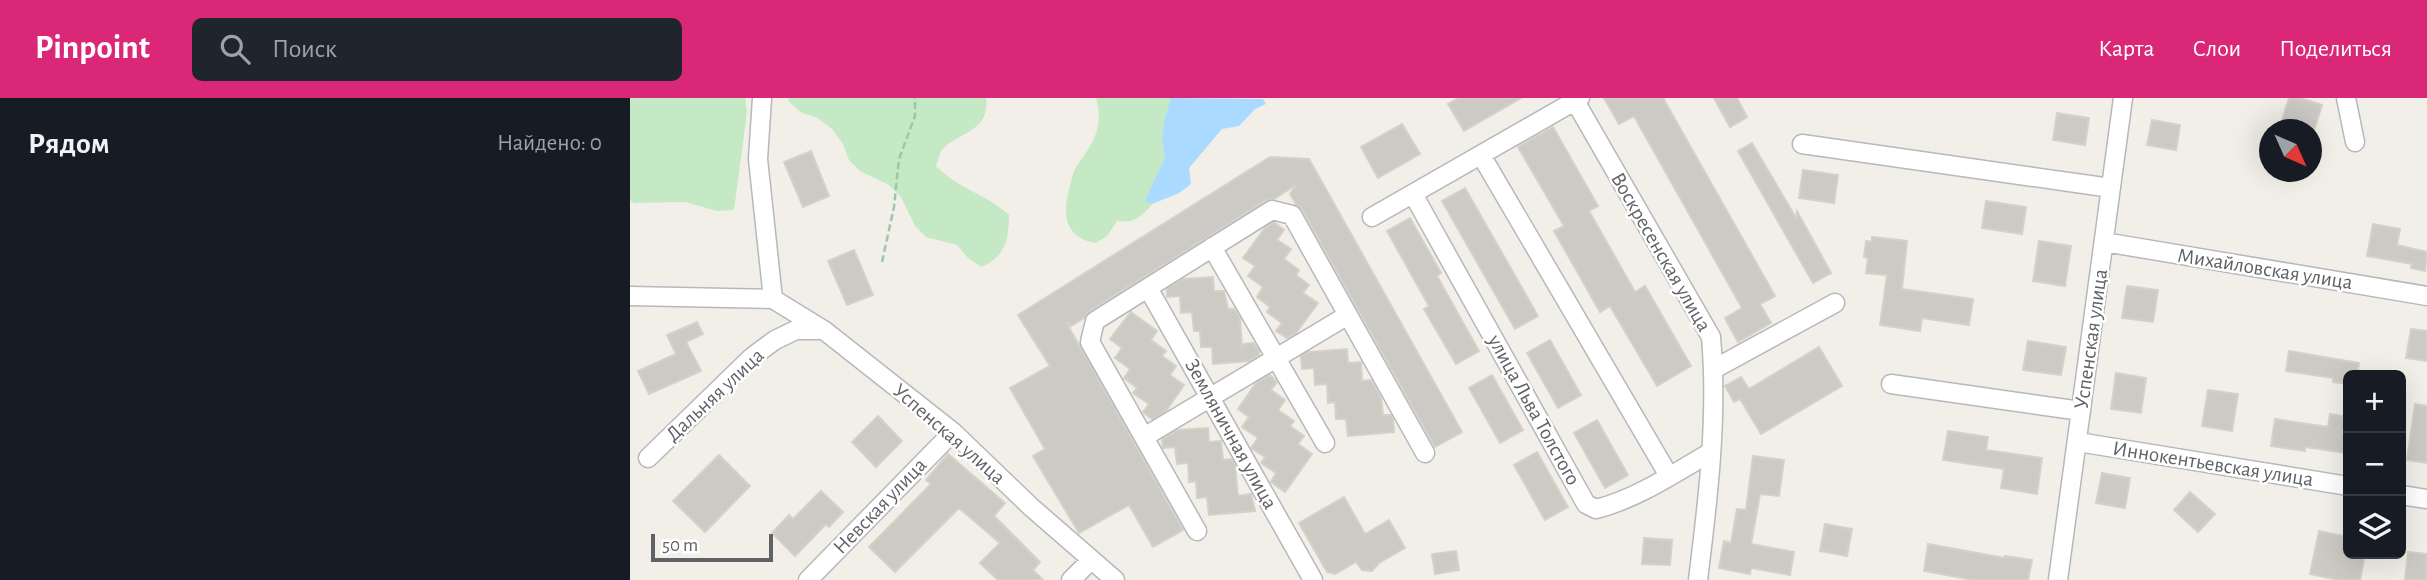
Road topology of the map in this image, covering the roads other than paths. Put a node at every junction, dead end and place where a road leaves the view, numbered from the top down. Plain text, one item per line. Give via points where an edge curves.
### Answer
1 (762, 98) edge
2 (2123, 98) edge
3 (2346, 98) edge
4 (1577, 100) edge
5 (2354, 142) dead end
6 (1802, 144) dead end
7 (1481, 155) junction
8 (2111, 188) junction
9 (1412, 194) junction
10 (1372, 217) dead end
11 (2104, 242) junction
12 (1212, 247) junction
13 (1148, 288) junction
14 (630, 296) edge
15 (2427, 296) edge
16 (773, 299) junction
17 (1835, 303) dead end
18 (1348, 315) junction
19 (825, 331) junction
20 (1276, 358) junction
21 (1714, 369) junction
22 (1891, 384) dead end
23 (1210, 397) junction
24 (2081, 411) junction
25 (953, 432) junction
26 (1144, 437) junction
27 (2078, 442) junction
28 (1325, 443) dead end
29 (1711, 452) junction
30 (1425, 453) dead end
31 (648, 458) dead end
32 (1669, 477) junction
33 (2343, 485) edge
34 (2406, 496) edge
35 (2427, 499) edge
36 (1197, 531) dead end
37 (1090, 561) junction
38 (808, 580) edge
39 (1071, 580) edge
40 (1115, 580) edge
41 (1313, 580) edge
42 (1699, 580) edge
43 (2058, 580) edge

1 - 16 street via 758,159
2 - 8 street, Успенская улица
3 - 5 street
4 - 7 street
4 - 21 street, Воскресенская улица via 1711,337
6 - 8 street
7 - 9 street
7 - 32 street
8 - 11 street, Успенская улица
9 - 10 street
9 - 32 street, улица Льва Толстого via 1586,504 1596,509 1608,506
11 - 15 street, Михайловская улица
11 - 24 street, Успенская улица
12 - 13 street
12 - 18 street via 1272,210 1292,215
12 - 20 street
13 - 23 street, Земляничная улица
13 - 26 street via 1095,321 1090,342
14 - 16 street
16 - 19 street, Успенская улица
17 - 21 street
18 - 20 street
18 - 30 street
19 - 25 street, Успенская улица
19 - 31 street, Дальняя улица via 796,330 775,340
20 - 23 street
20 - 28 street
21 - 29 street, Воскресенская улица
22 - 24 street
23 - 26 street
23 - 41 street, Земляничная улица
24 - 27 street, Успенская улица
25 - 37 street, Успенская улица
25 - 38 street, Невская улица
26 - 36 street
27 - 33 street, Иннокентьевская улица
27 - 43 street, Успенская улица
29 - 32 street, улица Льва Толстого
29 - 42 street, Воскресенская улица
34 - 35 street
37 - 39 street
37 - 40 street, Успенская улица

